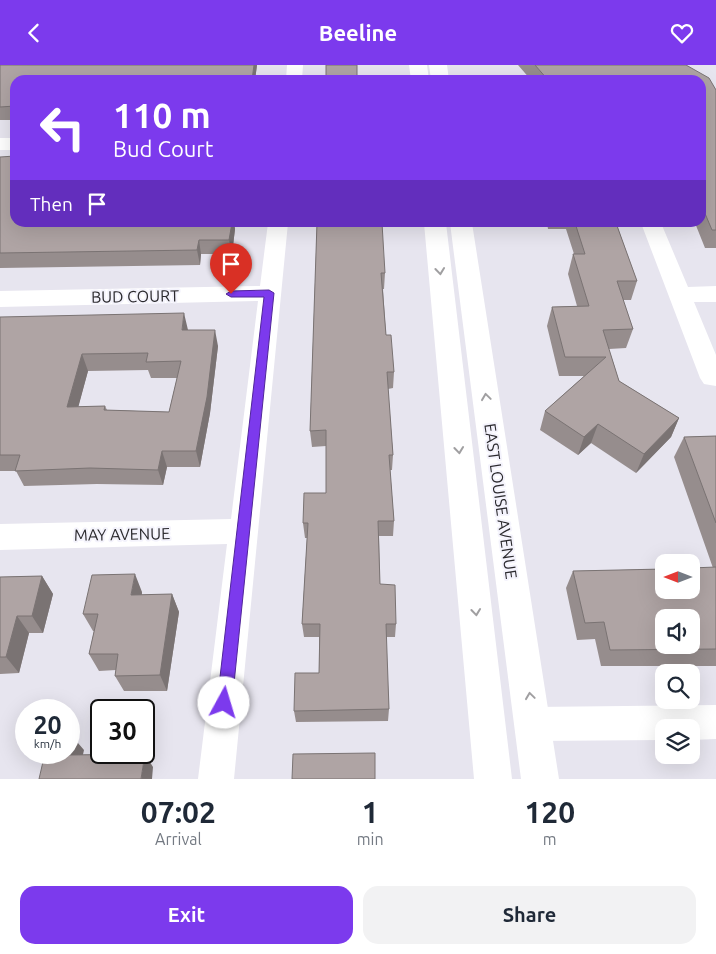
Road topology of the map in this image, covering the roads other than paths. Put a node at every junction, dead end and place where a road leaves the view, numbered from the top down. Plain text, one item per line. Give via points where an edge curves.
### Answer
1 (277, 227) edge
2 (435, 227) edge
3 (462, 227) edge
4 (653, 227) edge
5 (269, 293) junction
6 (716, 294) edge
7 (680, 295) junction
8 (0, 299) edge
9 (713, 378) dead end
10 (243, 531) junction
11 (0, 537) edge
12 (716, 722) edge
13 (534, 724) junction
14 (216, 779) edge
15 (493, 779) edge
16 (540, 779) edge

1 - 5 street
2 -> 15 street, EAST LOUISE AVENUE
13 -> 3 street, EAST LOUISE AVENUE
4 - 7 street
5 - 8 street, BUD COURT
5 - 10 street
6 - 7 street
7 - 9 street
10 - 11 street, MAY AVENUE
10 - 14 street
12 - 13 street
13 - 16 street, EAST LOUISE AVENUE

